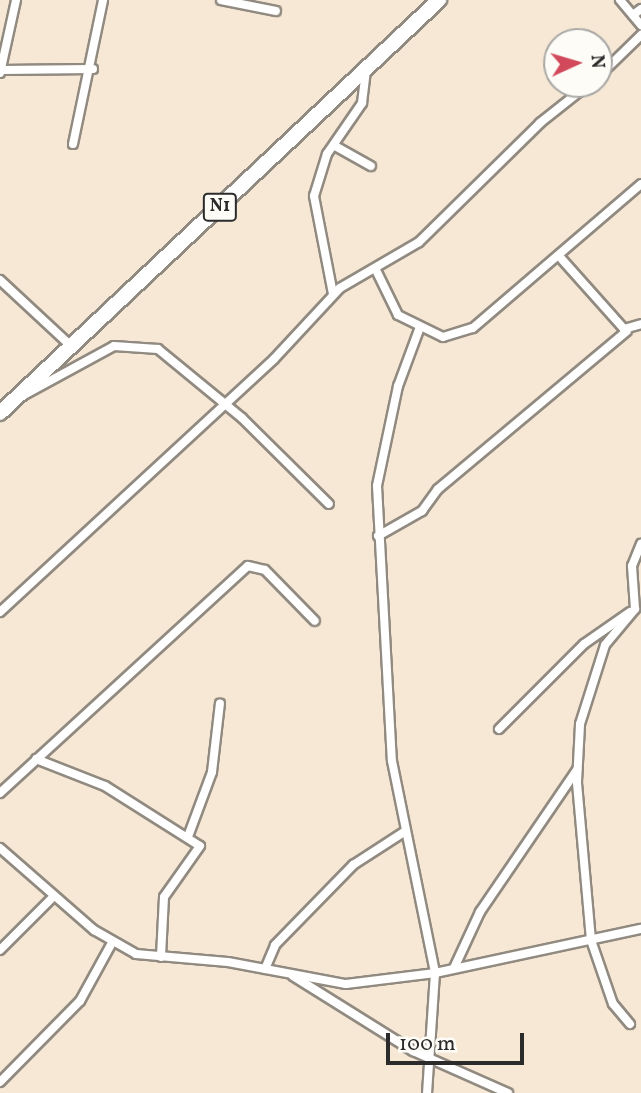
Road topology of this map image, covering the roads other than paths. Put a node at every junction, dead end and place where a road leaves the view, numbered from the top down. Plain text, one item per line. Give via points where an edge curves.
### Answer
1 (16, 0) edge
2 (103, 0) edge
3 (221, 0) edge
4 (439, 0) edge
5 (620, 0) edge
6 (641, 9) edge
7 (276, 11) dead end
8 (633, 15) junction
9 (641, 24) edge
10 (641, 36) edge
11 (613, 63) edge
12 (93, 69) junction
13 (366, 69) junction
14 (0, 71) edge
15 (571, 98) edge
16 (73, 144) dead end
17 (335, 146) junction
18 (371, 166) dead end
19 (641, 184) edge
20 (559, 256) junction
21 (376, 270) junction
22 (0, 280) edge
23 (333, 294) junction
24 (641, 324) edge
25 (421, 327) junction
26 (627, 331) junction
27 (71, 346) junction
28 (16, 398) junction
29 (222, 404) junction
30 (0, 413) edge
31 (329, 504) dead end
32 (378, 536) junction
33 (641, 544) edge
34 (632, 566) junction
35 (641, 575) edge
36 (635, 609) junction
37 (0, 612) edge
38 (315, 621) dead end
39 (220, 703) dead end
40 (499, 729) dead end
41 (36, 759) junction
42 (578, 769) junction
43 (0, 793) edge
44 (404, 832) junction
45 (189, 834) junction
46 (0, 848) edge
47 (53, 897) junction
48 (641, 929) edge
49 (591, 940) junction
50 (113, 941) junction
51 (0, 950) edge
52 (161, 957) junction
53 (454, 968) junction
54 (265, 969) junction
55 (435, 973) junction
56 (290, 974) junction
57 (630, 1024) dead end
58 (429, 1057) junction
59 (0, 1082) edge
60 (427, 1093) edge
61 (508, 1093) edge

1 - 14 street
2 - 12 street
3 - 7 street
4 - 13 highway, N1
5 - 8 street
6 - 8 street
8 - 9 street
10 - 11 street
12 - 14 street
12 - 16 street
13 - 17 street via 362,103
13 - 27 highway, N1
15 - 21 street via 540,123 445,220
17 - 18 street
17 - 23 street via 318,177 313,208
19 - 20 street
20 - 25 street via 473,328 443,337
20 - 26 street
21 - 23 street
21 - 25 street via 398,315
22 - 27 street
23 - 29 street
24 - 26 street
25 - 32 street via 384,440
26 - 32 street via 438,489 422,511
27 - 28 highway, N1
28 - 29 street via 127,345 175,358
28 - 30 highway, N1
29 - 31 street
29 - 37 street
32 - 44 street via 392,761
33 - 34 street
34 - 35 street
34 - 36 street
36 - 40 street via 584,644
36 - 42 street via 605,645 580,724
38 - 41 street via 265,570 248,566
39 - 45 street via 212,772
41 - 43 street
41 - 45 street via 105,786
42 - 49 street
42 - 53 street via 491,895
44 - 54 street via 353,865 291,926
44 - 55 street
45 - 52 street via 201,849 164,897
46 - 47 street
47 - 50 street
47 - 51 street
48 - 49 street
49 - 53 street
49 - 57 street via 613,1003
50 - 52 street via 135,954
50 - 59 street via 80,1001
52 - 54 street
53 - 55 street
54 - 56 street
55 - 56 street via 346,984
55 - 58 street
56 - 58 street
58 - 60 street
58 - 61 street

